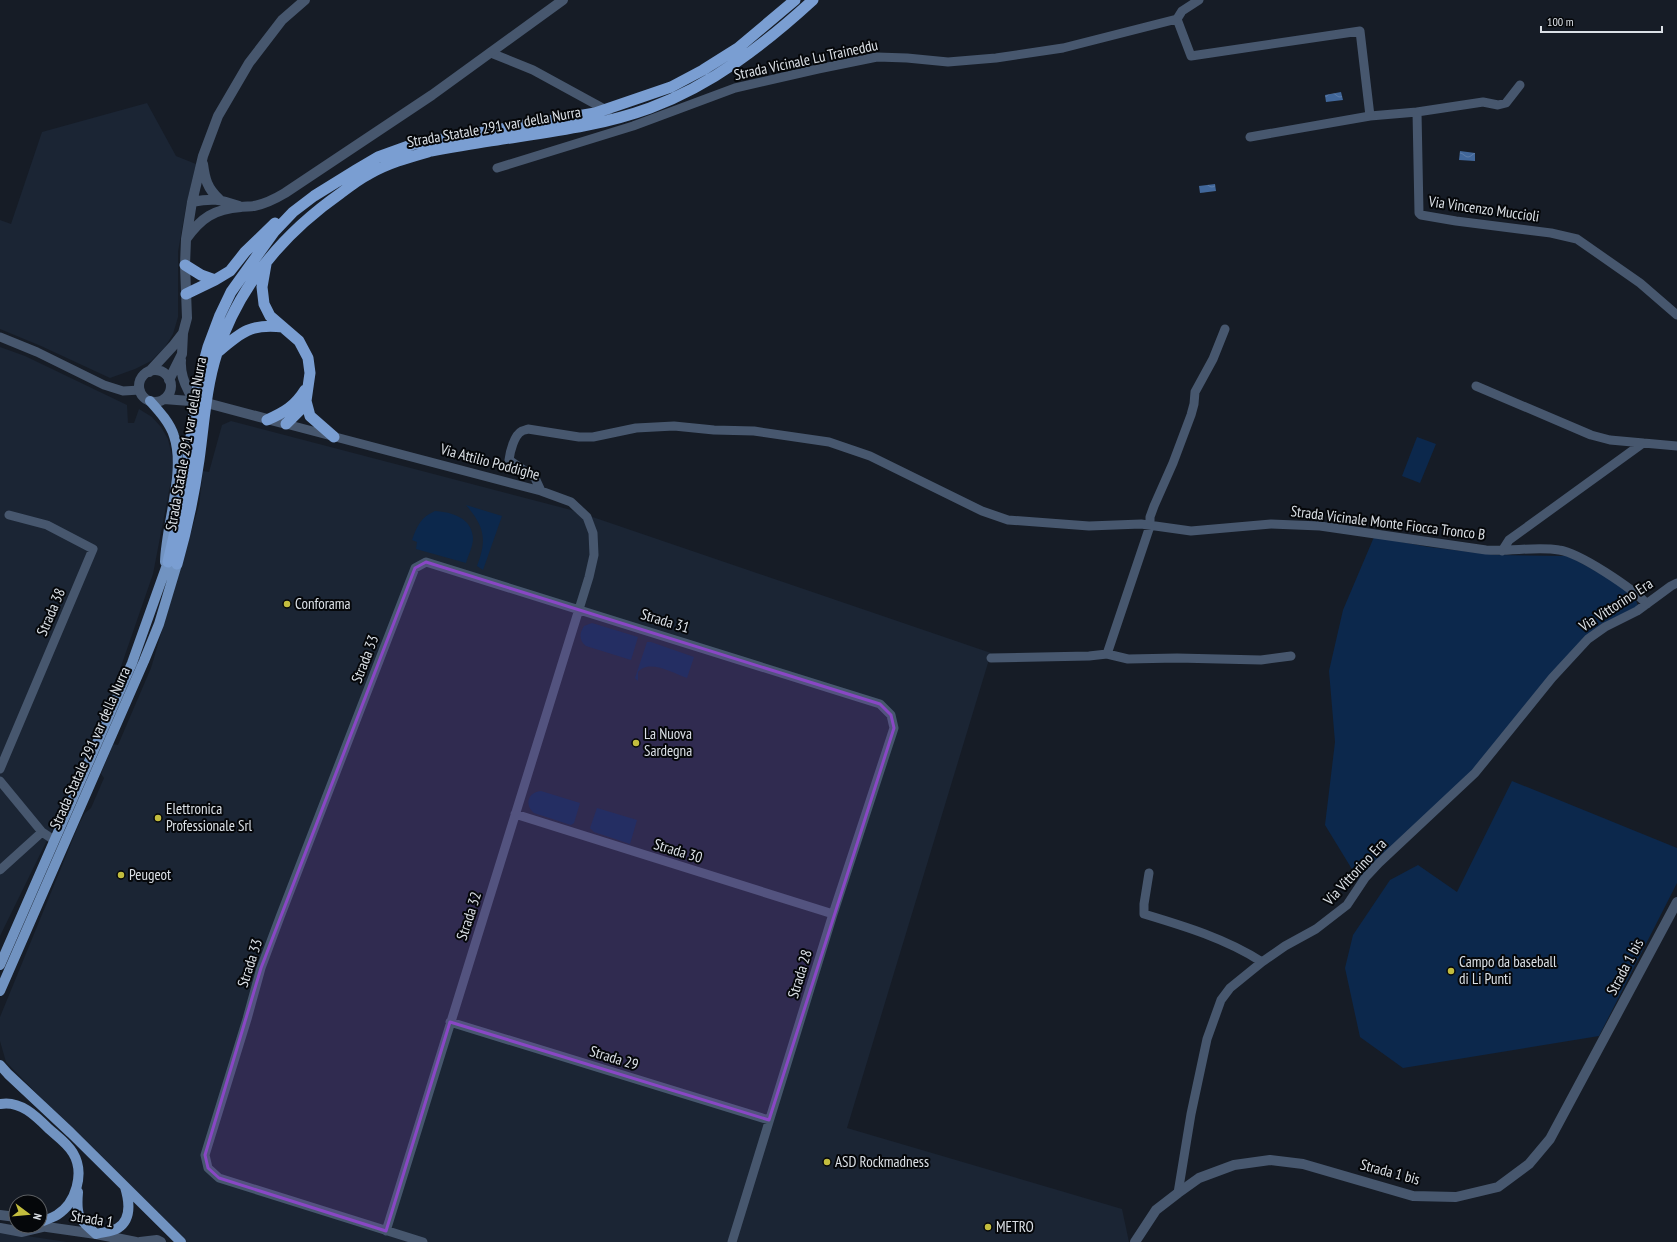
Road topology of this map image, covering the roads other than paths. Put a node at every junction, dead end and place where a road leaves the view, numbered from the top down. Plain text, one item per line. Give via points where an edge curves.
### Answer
1 (305, 0) edge
2 (563, 0) edge
3 (795, 0) edge
4 (814, 0) edge
5 (1199, 0) edge
6 (1177, 19) junction
7 (491, 52) junction
8 (1520, 85) dead end
9 (1417, 112) junction
10 (1370, 116) junction
11 (596, 119) junction
12 (633, 126) junction
13 (1250, 137) dead end
14 (202, 156) junction
15 (496, 168) dead end
16 (219, 199) junction
17 (192, 202) junction
18 (241, 207) junction
19 (223, 210) junction
20 (293, 212) junction
21 (186, 239) junction
22 (266, 262) junction
23 (185, 265) junction
24 (215, 280) junction
25 (186, 294) junction
26 (1677, 315) edge
27 (282, 327) junction
28 (1225, 329) dead end
29 (183, 333) junction
30 (0, 337) edge
31 (218, 353) junction
32 (182, 354) junction
33 (149, 372) junction
34 (170, 382) junction
35 (308, 384) junction
36 (204, 385) junction
37 (1476, 386) dead end
38 (140, 390) junction
39 (189, 392) junction
40 (164, 399) junction
41 (150, 401) junction
42 (306, 401) junction
43 (203, 402) junction
44 (267, 420) junction
45 (286, 424) junction
46 (334, 437) junction
47 (1643, 443) junction
48 (1677, 446) edge
49 (541, 491) junction
50 (9, 516) dead end
51 (1150, 526) junction
52 (1502, 551) junction
53 (426, 562) joint
54 (170, 566) junction
55 (1677, 583) edge
56 (1647, 604) junction
57 (579, 609) junction
58 (1107, 654) junction
59 (1291, 656) dead end
60 (992, 658) dead end
61 (891, 715) joint
62 (0, 769) edge
63 (0, 781) edge
64 (516, 814) junction
65 (42, 832) junction
66 (54, 840) junction
67 (0, 870) edge
68 (1149, 873) dead end
69 (1677, 902) edge
70 (833, 914) junction
71 (1262, 962) junction
72 (0, 965) edge
73 (0, 991) edge
74 (450, 1022) junction
75 (0, 1065) edge
76 (0, 1104) edge
77 (769, 1120) junction
78 (78, 1186) junction
79 (124, 1186) junction
80 (1178, 1193) junction
81 (48, 1220) edge
82 (48, 1226) edge
83 (386, 1231) junction
84 (96, 1234) junction
85 (136, 1242) edge
86 (140, 1242) edge
87 (161, 1242) edge
88 (181, 1242) edge
89 (423, 1242) edge
90 (732, 1242) edge
91 (1135, 1242) edge

1 - 14 street via 282,20 249,63 218,116
2 - 7 street
3 - 11 highway, Strada Statale 291 var della Nurra via 738,48 703,70 671,87
4 - 11 highway, Strada Statale 291 var della Nurra via 746,56 677,97 650,108
5 - 6 street via 1182,11
6 - 10 street via 1191,56 1360,31
6 - 12 street, Strada Vicinale Lu Traineddu via 1063,48 996,58 948,62 877,57 840,64 735,88
7 - 12 street via 539,73
7 - 18 street via 432,95 285,193 253,207
8 - 9 street via 1506,103 1498,105 1483,102
9 - 10 street
9 - 26 street, Via Vincenzo Muccioli via 1421,215 1551,232 1577,239 1640,283
10 - 13 street
11 - 20 highway, Strada Statale 291 var della Nurra via 414,144 378,157 314,196
11 - 22 highway, Strada Statale 291 var della Nurra via 431,151 391,164 369,174 316,211 290,234
12 - 15 street, Strada Vicinale Lu Traineddu
14 - 16 street via 205,180 210,191
14 - 17 street
16 - 17 street
16 - 18 street
17 - 19 street via 205,209
17 - 21 street
18 - 19 street
19 - 21 street via 204,218
20 - 24 highway via 272,225 230,271
20 - 36 highway, Strada Statale 291 var della Nurra via 274,232 232,292 220,314 208,347
21 - 23 street
22 - 27 highway via 262,287 264,304 270,316
22 - 31 highway, Strada Statale 291 var della Nurra via 242,297
23 - 24 highway
23 - 25 street
24 - 25 highway
25 - 29 street via 187,318
27 - 31 highway via 268,325 253,328 240,334
27 - 35 highway via 299,341 308,358
28 - 51 street via 1213,359 1195,392 1191,416 1154,506
29 - 32 street
29 - 33 street
30 - 38 street via 104,385 123,391
31 - 36 highway, Strada Statale 291 var della Nurra
32 - 34 street
32 - 39 street via 180,369
33 - 34 street via 159,371
33 - 38 street via 142,379
34 - 39 street
34 - 40 street via 170,392
35 - 42 highway
35 - 44 highway via 300,398 285,412
36 - 54 highway, Strada Statale 291 var della Nurra
37 - 47 street via 1591,435 1610,440
38 - 41 street via 143,397
39 - 43 street
40 - 41 street
40 - 43 street
41 - 54 main road via 174,436 179,457 166,544
42 - 45 highway
42 - 46 highway via 310,416
43 - 44 street
44 - 45 street
45 - 46 street, Via Attilio Poddighe
46 - 49 street, Via Attilio Poddighe
47 - 48 street
47 - 52 street, Strada Vicinale Monte Fiocca Tronco B via 1510,540
49 - 51 street, Strada Vicinale Monte Fiocca Tronco B via 535,478 509,460 517,436 522,431 528,429 593,437 636,428 674,426 754,431 840,445 870,456 1008,520 1071,526
49 - 57 street, Via Attilio Poddighe via 571,502 587,517 594,533 594,555
50 - 62 street, Strada 38 via 47,525 93,549
51 - 52 street, Strada Vicinale Monte Fiocca Tronco B via 1191,531 1270,524 1313,525
51 - 58 street
52 - 56 street, Strada Vicinale Monte Fiocca Tronco B via 1567,551 1635,592
53 - 57 street, Strada 31
53 - 83 street, Strada 33 via 415,568 280,917 261,968 248,1019 204,1155 208,1168 219,1178
54 - 66 main road, Strada Statale 291 var della Nurra via 132,663
54 - 73 main road, Strada Statale 291 var della Nurra via 159,624
55 - 56 street, Via Vittorino Era
56 - 71 street, Via Vittorino Era via 1588,639 1552,678 1475,773 1379,863 1346,905 1316,929
57 - 61 street, Strada 31 via 880,704
57 - 64 street, Strada 32
58 - 59 street via 1128,659 1261,660
58 - 60 street
61 - 70 street, Strada 28 via 894,728
63 - 65 street
64 - 70 street, Strada 30
64 - 74 street, Strada 32
65 - 66 street
65 - 67 street
66 - 72 main road, Strada Statale 291 var della Nurra
68 - 71 street via 1144,914 1245,951
69 - 80 street, Strada 1 bis via 1550,1139 1529,1164 1498,1186 1456,1197 1413,1196 1303,1164 1270,1160 1234,1165 1199,1178
70 - 77 street, Strada 28
71 - 80 street, Via Vittorino Era via 1225,993 1216,1010 1191,1114
74 - 77 street, Strada 29
74 - 83 street, Strada 32
75 - 79 main road
76 - 78 main road via 7,1102 25,1108 73,1153 79,1169
77 - 90 street, Strada 28
78 - 81 main road via 70,1202
78 - 84 main road via 77,1209 80,1220
79 - 84 main road via 129,1208 125,1220 118,1228
79 - 88 main road
80 - 91 street, Strada 1 bis via 1156,1210
82 - 84 street, Strada 1
83 - 89 street, Strada 33
84 - 85 street, Strada 1
86 - 87 street

